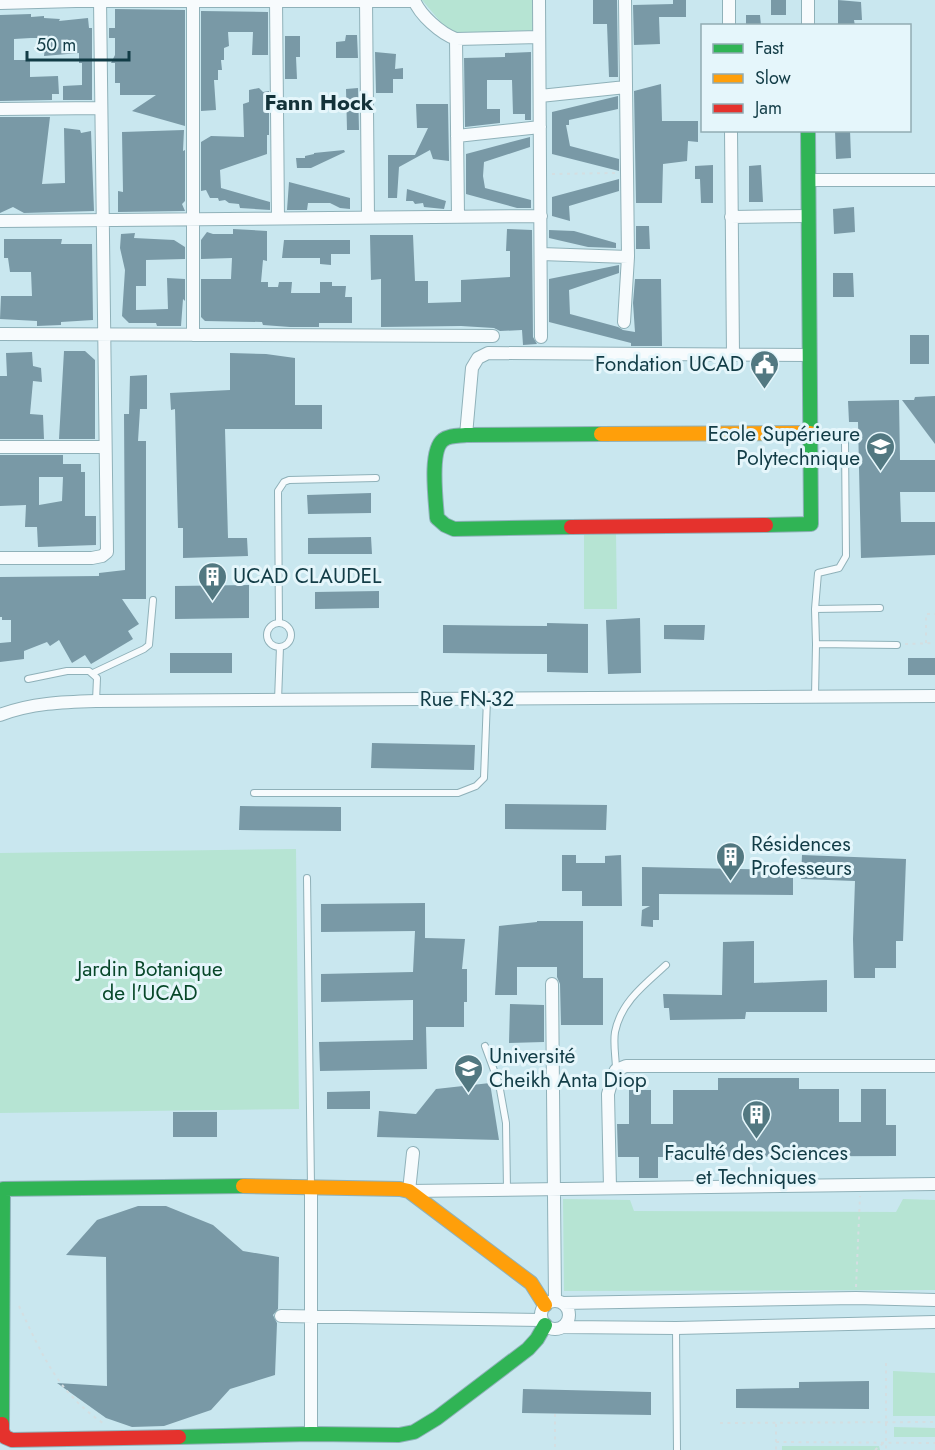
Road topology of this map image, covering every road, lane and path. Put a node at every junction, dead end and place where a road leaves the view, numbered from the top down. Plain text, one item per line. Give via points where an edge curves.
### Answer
1 (76, 0) edge
2 (539, 0) edge
3 (626, 0) edge
4 (729, 0) edge
5 (808, 0) edge
6 (100, 1) edge
7 (193, 1) edge
8 (276, 1) edge
9 (366, 1) edge
10 (414, 1) edge
11 (0, 3) edge
12 (729, 24) edge
13 (808, 24) edge
14 (540, 37) junction
15 (456, 39) junction
16 (626, 87) junction
17 (540, 96) junction
18 (101, 108) junction
19 (0, 109) edge
20 (540, 127) junction
21 (730, 132) edge
22 (808, 132) edge
23 (457, 136) junction
24 (627, 172) junction
25 (540, 174) junction
26 (809, 180) junction
27 (935, 180) edge
28 (458, 216) junction
29 (541, 216) junction
30 (809, 216) junction
31 (368, 217) junction
32 (731, 217) junction
33 (278, 218) junction
34 (193, 219) junction
35 (103, 220) junction
36 (0, 221) edge
37 (541, 254) junction
38 (628, 257) junction
39 (624, 322) dead end
40 (0, 334) edge
41 (104, 335) junction
42 (193, 335) junction
43 (493, 336) dead end
44 (542, 338) dead end
45 (733, 355) junction
46 (810, 355) junction
47 (810, 432) junction
48 (466, 435) junction
49 (845, 442) dead end
50 (0, 447) edge
51 (105, 447) junction
52 (376, 478) dead end
53 (0, 558) edge
54 (153, 600) dead end
55 (880, 608) dead end
56 (815, 609) junction
57 (935, 614) edge
58 (279, 622) junction
59 (926, 643) junction
60 (935, 643) edge
61 (816, 644) junction
62 (897, 645) joint
63 (280, 647) junction
64 (93, 673) junction
65 (28, 680) dead end
66 (935, 696) edge
67 (815, 697) junction
68 (278, 699) junction
69 (488, 699) junction
70 (96, 701) junction
71 (0, 715) edge
72 (254, 793) dead end
73 (307, 878) dead end
74 (666, 965) dead end
75 (552, 984) dead end
76 (485, 1046) dead end
77 (935, 1066) edge
78 (616, 1070) junction
79 (413, 1153) dead end
80 (935, 1184) edge
81 (860, 1185) junction
82 (311, 1186) junction
83 (610, 1188) junction
84 (554, 1189) junction
85 (507, 1190) junction
86 (409, 1191) junction
87 (856, 1298) junction
88 (935, 1300) edge
89 (554, 1303) junction
90 (18, 1304) dead end
91 (312, 1315) junction
92 (281, 1316) dead end
93 (543, 1322) junction
94 (935, 1322) edge
95 (564, 1327) junction
96 (676, 1328) junction
97 (886, 1363) dead end
98 (555, 1414) dead end
99 (886, 1422) junction
100 (935, 1422) edge
101 (102, 1423) dead end
102 (720, 1424) dead end
103 (776, 1424) junction
104 (311, 1434) junction
105 (776, 1442) junction
106 (886, 1442) junction
107 (935, 1443) edge
108 (555, 1450) edge
109 (676, 1450) edge
110 (776, 1450) edge
111 (875, 1450) edge
112 (886, 1450) edge

1 - 6 street
1 - 11 street
2 - 14 street
3 - 16 street
4 - 12 street
5 - 13 street
6 - 7 street
6 - 18 street
7 - 8 street
7 - 34 street
8 - 9 street
8 - 33 street
9 - 10 street
9 - 31 street
10 - 15 street via 447,36
14 - 15 street
14 - 17 street
15 - 23 street
16 - 17 street
16 - 24 street
17 - 20 street
18 - 19 street
18 - 35 street
20 - 23 street
20 - 25 street
21 - 32 street
22 - 26 street
23 - 28 street
24 - 25 path
24 - 38 street
25 - 29 street
26 - 27 street
26 - 30 street
28 - 29 street
28 - 31 street
29 - 37 street
30 - 32 street
30 - 46 street
31 - 33 street
32 - 45 street
33 - 34 street
34 - 35 street
34 - 42 street
35 - 36 street
35 - 41 street
37 - 38 street
37 - 44 street
38 - 39 street
40 - 41 street
41 - 42 street
41 - 51 street
42 - 43 street
45 - 46 street
45 - 48 street via 488,353 478,358 472,368
46 - 47 street
47 - 48 street
47 - 48 street via 811,524 454,529 438,518 436,457 444,438
49 - 56 lane via 846,556 839,568 818,573
50 - 51 street
51 - 53 street via 107,552 92,558
52 - 58 lane via 289,480 280,486
54 - 64 lane via 149,645
55 - 56 lane
56 - 61 lane
57 - 59 path via 926,614
58 - 63 lane via 290,628 292,634 286,645
58 - 63 lane via 272,624 267,637
59 - 60 path
59 - 62 path
61 - 62 lane
61 - 67 lane
63 - 68 lane
64 - 65 lane via 67,671
64 - 70 lane via 97,678
66 - 67 street, Rue FN-32
67 - 69 street, Rue FN-32
68 - 69 street, Rue FN-32
68 - 70 street, Rue FN-32
69 - 72 lane via 484,778 476,786 458,793
70 - 71 street, Rue FN-32 via 48,703
73 - 82 lane
74 - 78 lane via 632,996 621,1014 615,1034
75 - 84 street
76 - 85 lane via 499,1084 506,1123
77 - 78 street via 646,1065
78 - 83 street via 608,1094
79 - 86 street
80 - 81 street
81 - 83 street
81 - 87 path
82 - 86 street
82 - 91 street
82 - 104 street via 3,1189 2,1420 4,1437 12,1440
83 - 84 street
84 - 85 street
84 - 89 street
85 - 86 street
86 - 89 street
87 - 88 street
87 - 89 street
89 - 93 street via 541,1312
89 - 95 street via 570,1314
90 - 101 path via 57,1380
91 - 92 street
91 - 93 street
91 - 104 street
93 - 95 street via 552,1329
93 - 104 street via 528,1349 437,1419 414,1432
94 - 96 street
95 - 96 street
96 - 109 lane
97 - 99 path
98 - 108 path
99 - 100 path
99 - 103 path
99 - 106 path
102 - 103 path
103 - 105 path
105 - 106 path
105 - 110 path
106 - 107 path
106 - 111 path
106 - 112 path

